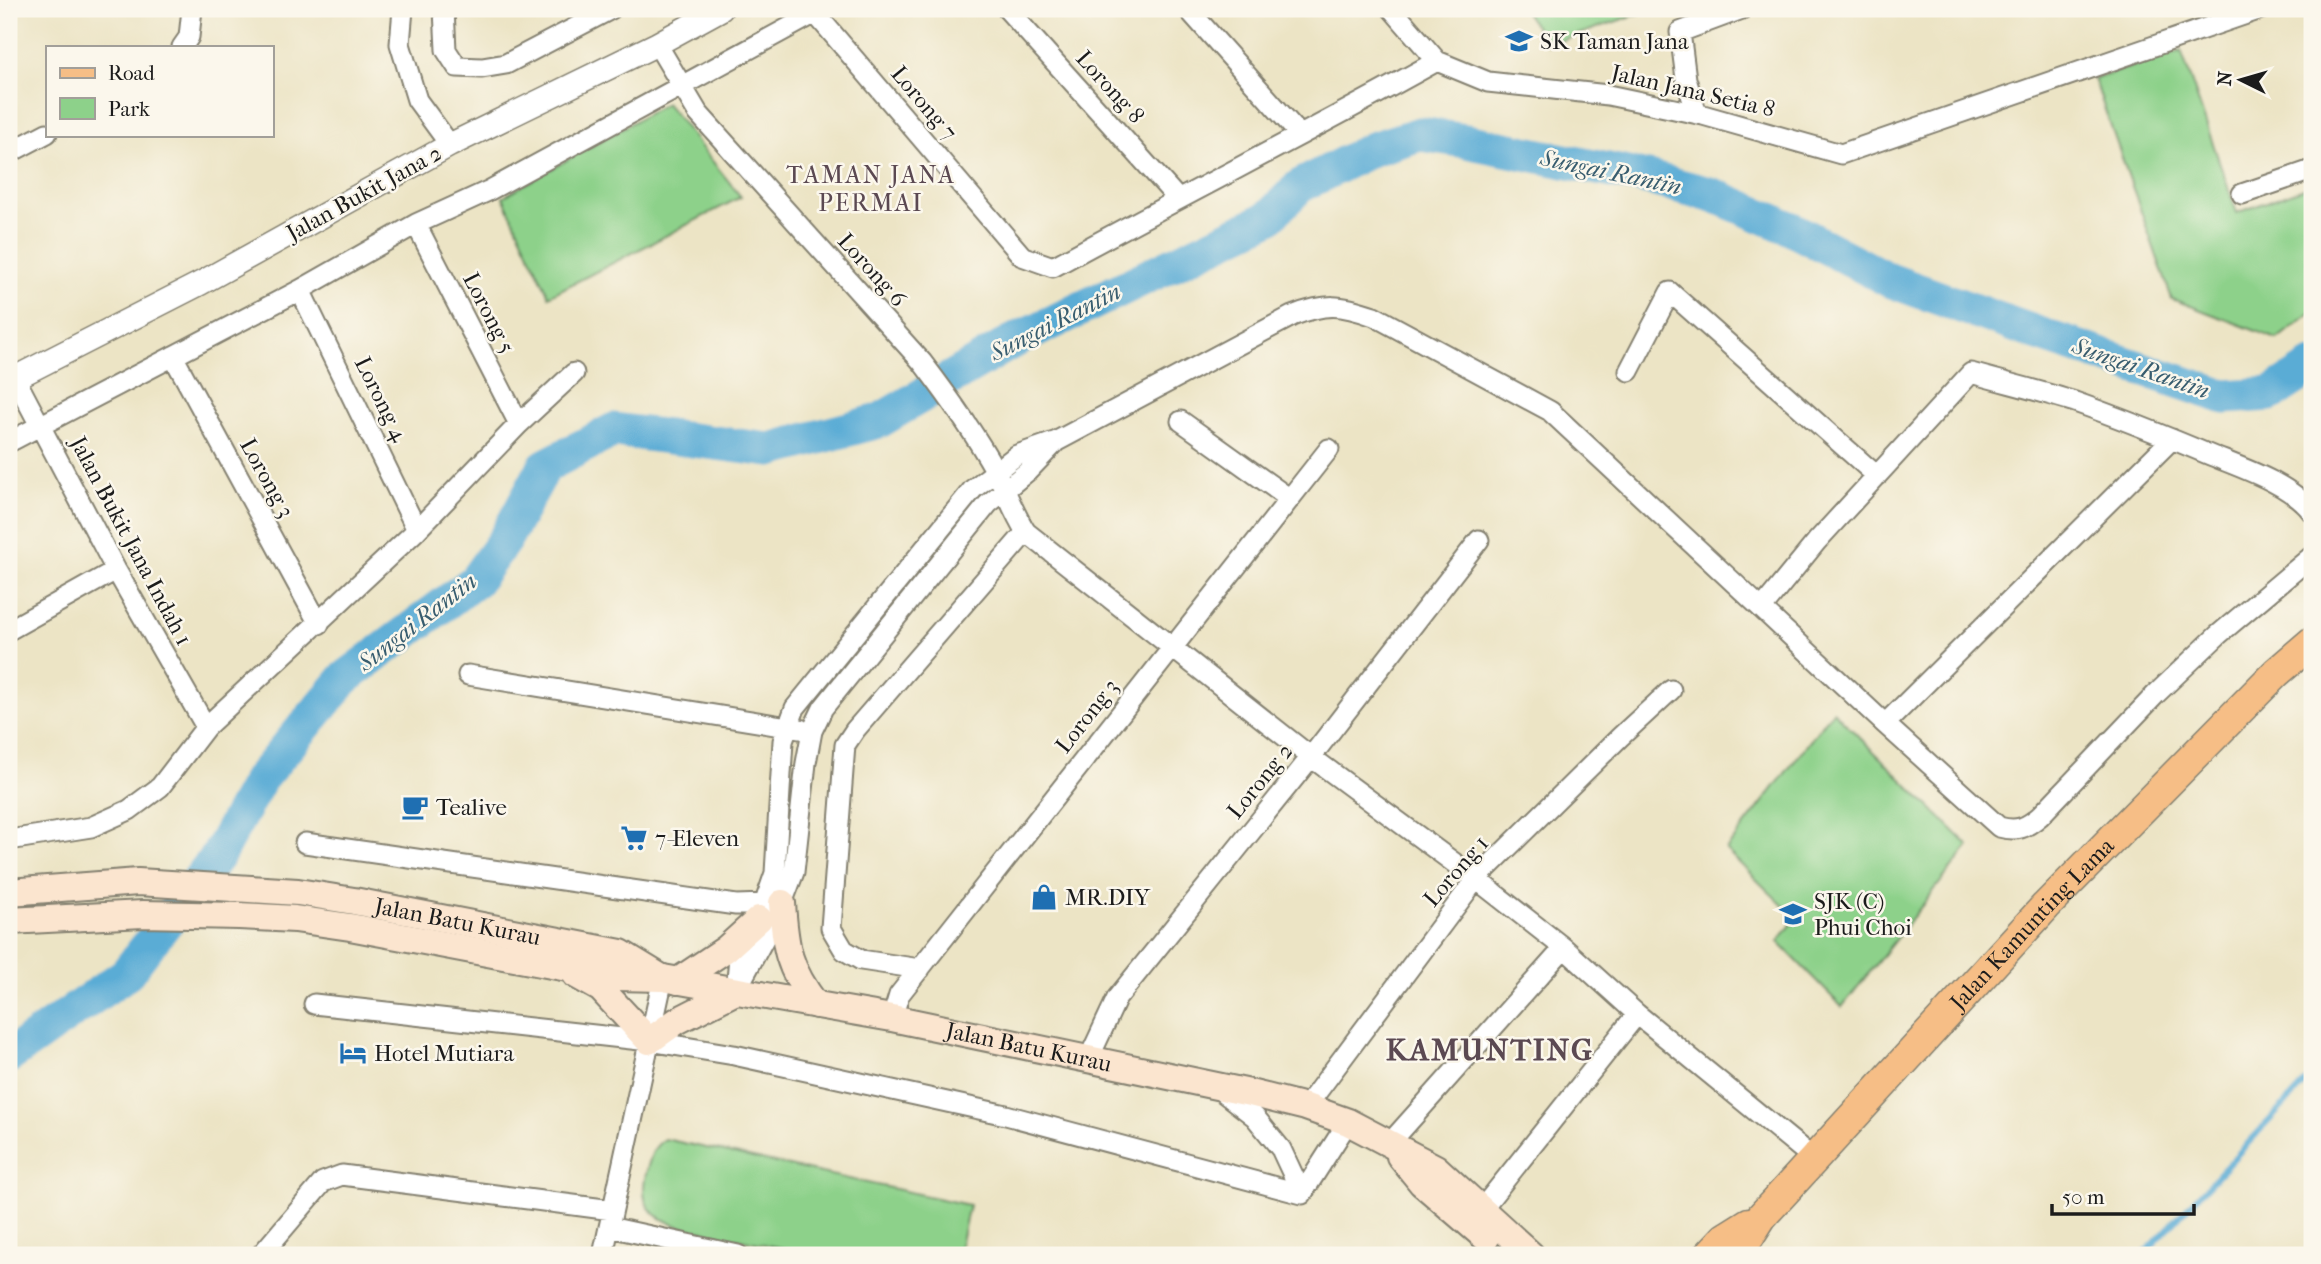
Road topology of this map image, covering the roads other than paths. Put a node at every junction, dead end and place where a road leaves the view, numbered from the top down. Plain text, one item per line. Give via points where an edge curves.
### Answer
1 (192, 9) edge
2 (403, 9) edge
3 (444, 9) edge
4 (611, 9) edge
5 (721, 9) edge
6 (1007, 9) edge
7 (1188, 9) edge
8 (1392, 9) edge
9 (1742, 9) edge
10 (2261, 9) edge
11 (819, 11) edge
12 (2241, 12) edge
13 (657, 44) junction
14 (183, 46) edge
15 (1437, 61) junction
16 (682, 86) junction
17 (1697, 114) junction
18 (46, 134) edge
19 (1300, 135) junction
20 (450, 145) junction
21 (9, 153) edge
22 (2312, 170) edge
23 (2242, 194) dead end
24 (1177, 198) junction
25 (416, 224) junction
26 (300, 290) junction
27 (173, 356) junction
28 (1629, 371) dead end
29 (574, 373) dead end
30 (12, 380) edge
31 (1181, 421) dead end
32 (519, 424) junction
33 (41, 425) junction
34 (2172, 439) junction
35 (1057, 441) junction
36 (9, 442) edge
37 (1329, 449) dead end
38 (995, 470) junction
39 (1877, 476) junction
40 (1004, 490) junction
41 (1290, 499) junction
42 (2312, 512) edge
43 (417, 530) junction
44 (1026, 532) junction
45 (1479, 540) dead end
46 (2312, 556) edge
47 (116, 570) junction
48 (1763, 607) junction
49 (319, 624) junction
50 (9, 630) edge
51 (2312, 642) edge
52 (1173, 647) junction
53 (468, 675) dead end
54 (1671, 690) dead end
55 (1885, 724) junction
56 (206, 727) junction
57 (788, 727) junction
58 (811, 731) junction
59 (1311, 757) junction
60 (9, 840) edge
61 (305, 843) dead end
62 (1476, 879) junction
63 (9, 892) edge
64 (769, 908) junction
65 (9, 921) edge
66 (1564, 948) junction
67 (563, 967) junction
68 (920, 968) junction
69 (671, 980) junction
70 (736, 991) junction
71 (314, 1003) dead end
72 (816, 1005) junction
73 (1637, 1014) junction
74 (892, 1018) junction
75 (649, 1041) junction
76 (1089, 1058) junction
77 (1214, 1085) junction
78 (1306, 1107) junction
79 (1348, 1122) junction
80 (1389, 1144) junction
81 (1814, 1158) junction
82 (1302, 1194) junction
83 (1762, 1216) junction
84 (1475, 1217) junction
85 (611, 1218) junction
86 (261, 1255) edge
87 (603, 1255) edge
88 (738, 1255) edge
89 (1504, 1255) edge
90 (1531, 1255) edge
91 (1709, 1255) edge
92 (1737, 1255) edge

1 - 14 street via 189,37
2 - 20 street via 401,44 417,100
3 - 4 street via 446,50 457,67 482,68 506,64
5 - 13 street, Jalan Bukit Jana 2
6 - 24 street, Lorong 8
7 - 19 street
8 - 15 street, Jalan Jana Setia 8
9 - 17 street via 1680,32 1686,79
10 - 12 street
11 - 16 street
11 - 24 street, Lorong 7 via 1022,256 1053,267
12 - 17 street, Jalan Jana Setia 8 via 1841,154
13 - 16 street, Lorong 6
13 - 20 street, Jalan Bukit Jana 2
15 - 17 street, Jalan Jana Setia 8 via 1488,82 1608,95
15 - 19 street
16 - 25 street via 488,191
16 - 38 street, Lorong 6 via 698,113 922,362
18 - 21 street
19 - 24 street
20 - 30 street, Jalan Bukit Jana 2 via 201,283
22 - 23 street
25 - 26 street
25 - 32 street, Lorong 5
26 - 27 street
26 - 43 street, Lorong 4
27 - 33 street
27 - 49 street, Lorong 3
28 - 39 street via 1670,292
29 - 32 street
30 - 33 street, Jalan Bukit Jana Indah 1
31 - 41 street
32 - 43 street
33 - 36 street
33 - 47 street, Jalan Bukit Jana Indah 1
34 - 39 street via 2073,402 1971,373
34 - 42 street via 2276,484
34 - 55 street
35 - 38 street via 1017,455
35 - 40 street
35 - 48 street via 1292,316 1317,307 1349,307 1550,411
37 - 41 street, Lorong 3
38 - 40 street, Lorong 6
38 - 57 street via 973,489 817,679 795,708
39 - 48 street
40 - 44 street, Lorong 6
40 - 58 street via 823,708
41 - 52 street, Lorong 3
43 - 49 street
44 - 52 street
44 - 68 street via 845,745 831,928 844,950 862,960
45 - 59 street, Lorong 2
46 - 55 street via 2165,685 2027,827 1999,827
47 - 50 street
47 - 56 street, Jalan Bukit Jana Indah 1
48 - 55 street
49 - 56 street
51 - 81 main road, Jalan Kamunting Lama via 2046,906
52 - 59 street
52 - 68 street, Lorong 3
53 - 57 street
54 - 62 street, Lorong 1
56 - 60 street via 160,788 129,810 90,827
57 - 58 street
57 - 64 street via 783,741
58 - 64 street via 794,872
59 - 62 street
59 - 76 street, Lorong 2 via 1117,998
61 - 64 street
62 - 66 street
62 - 78 street, Lorong 1
63 - 69 main road, Jalan Batu Kurau via 138,882 243,887 354,901 621,953
64 - 69 main road via 726,949
64 - 70 street via 760,950
64 - 70 street via 739,957
64 - 72 main road via 790,963
65 - 67 main road, Jalan Batu Kurau via 143,914 295,919
66 - 73 street
66 - 80 street
67 - 69 main road, Jalan Batu Kurau via 615,978
67 - 75 main road via 601,989
68 - 74 street, Lorong 3 via 899,995
69 - 70 main road, Jalan Batu Kurau
69 - 75 street
70 - 72 main road, Jalan Batu Kurau
70 - 75 main road
71 - 75 street
72 - 74 main road, Jalan Batu Kurau
73 - 81 street
73 - 84 street
74 - 76 main road, Jalan Batu Kurau
75 - 82 street via 1006,1115
75 - 85 street
76 - 77 main road, Jalan Batu Kurau
77 - 78 main road, Jalan Batu Kurau
77 - 82 street via 1255,1117 1281,1149
78 - 79 main road, Jalan Batu Kurau
79 - 80 main road, Jalan Batu Kurau
79 - 82 street
80 - 84 main road, Jalan Batu Kurau via 1436,1168
81 - 83 main road, Jalan Kamunting Lama
83 - 91 main road, Jalan Kamunting Lama via 1726,1238
83 - 92 main road, Jalan Kamunting Lama
84 - 89 main road, Jalan Batu Kurau
84 - 90 main road, Jalan Batu Kurau
85 - 86 street via 342,1175 323,1182
85 - 87 street
85 - 88 street

